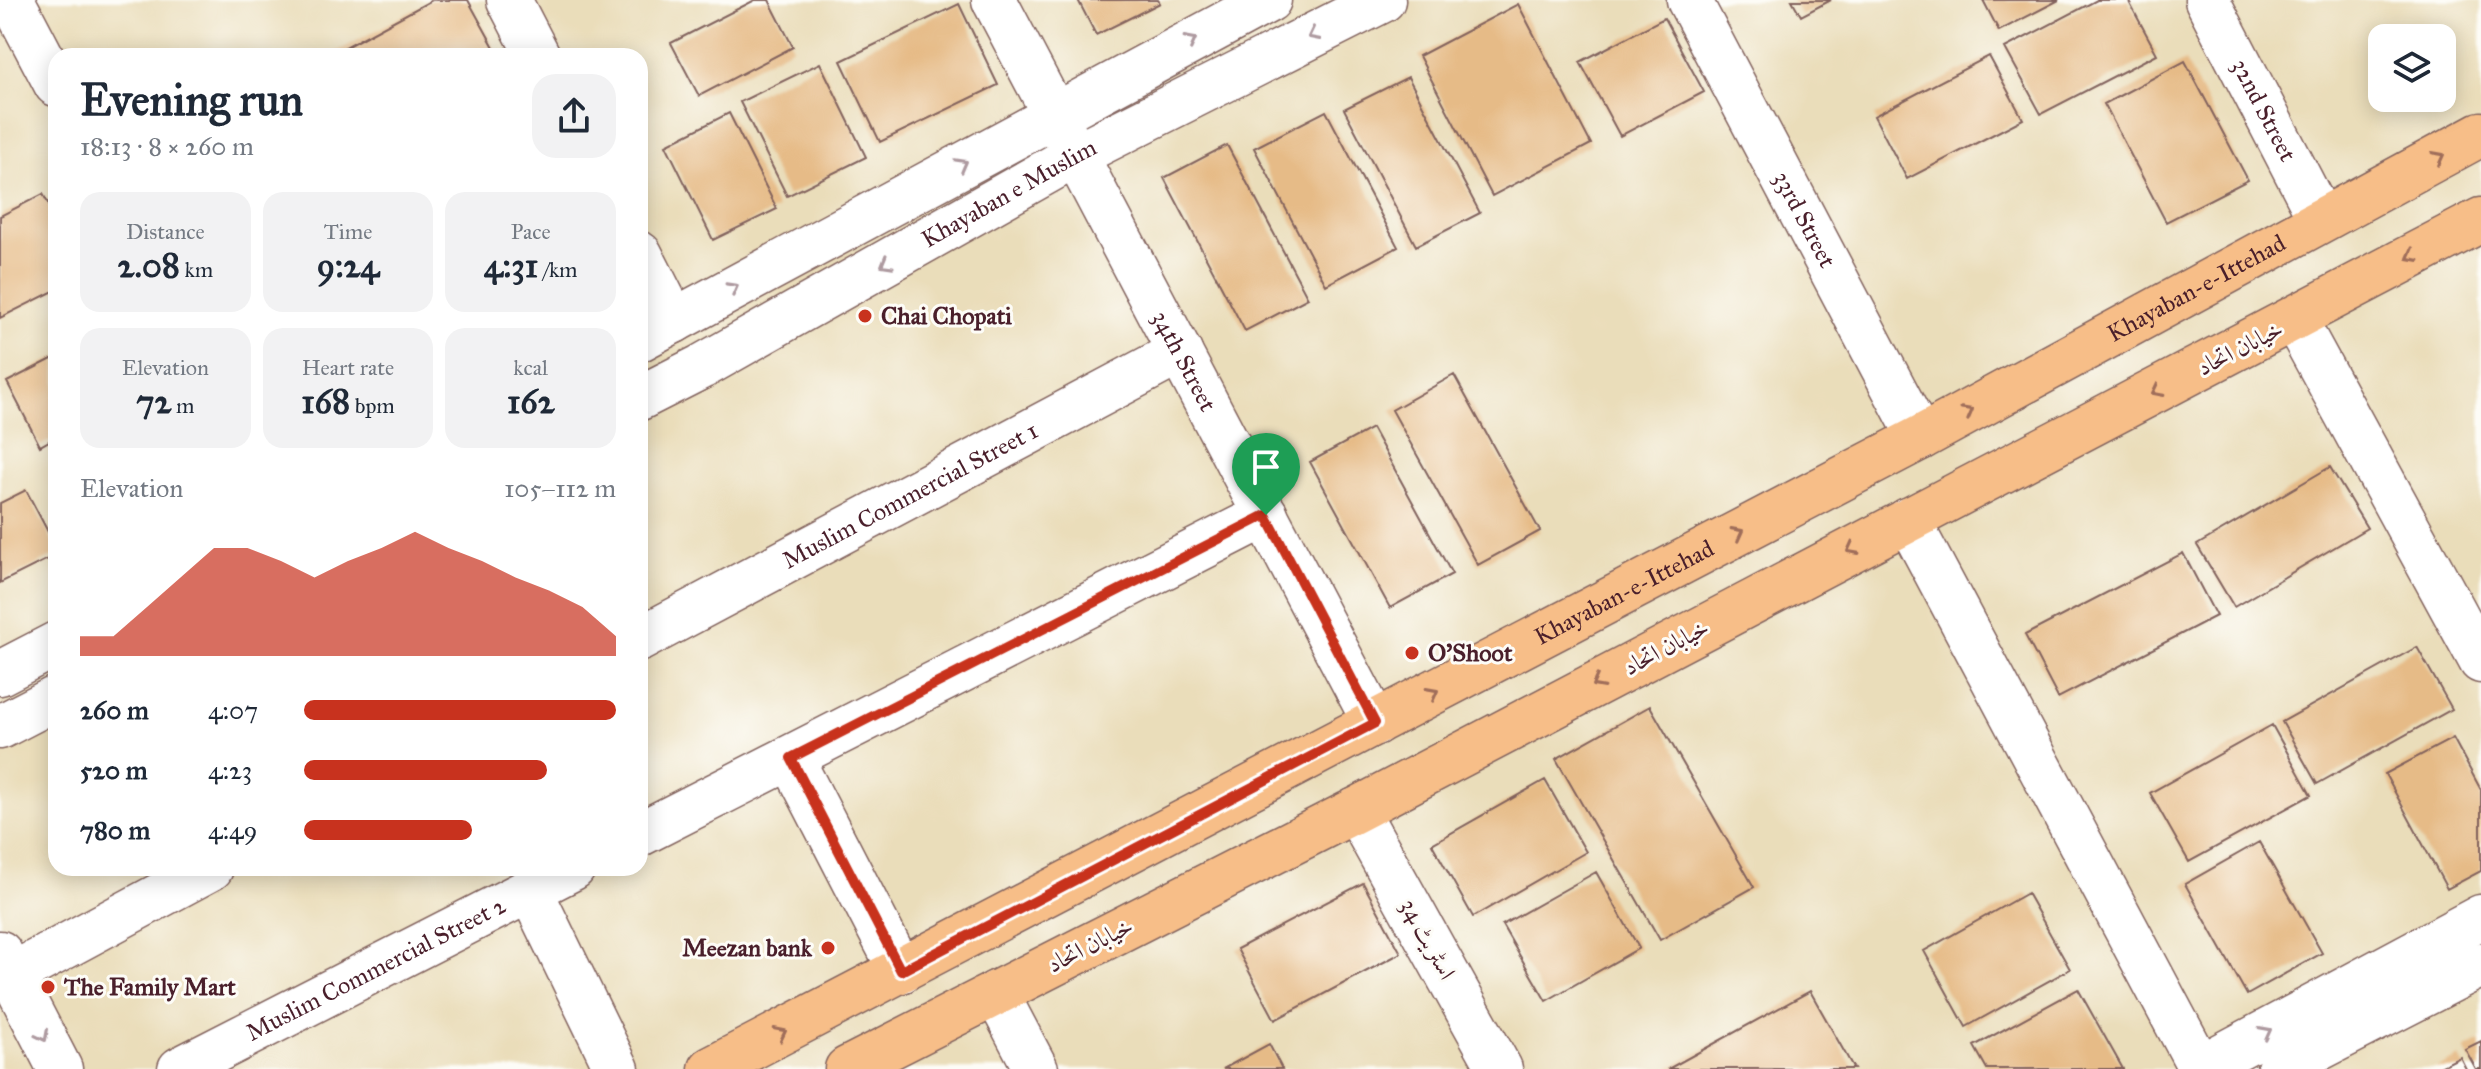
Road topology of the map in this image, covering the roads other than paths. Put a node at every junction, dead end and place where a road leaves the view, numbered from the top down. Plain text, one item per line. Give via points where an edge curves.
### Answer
1 (12, 0) edge
2 (509, 0) edge
3 (994, 0) edge
4 (1269, 0) edge
5 (1689, 0) edge
6 (2207, 0) edge
7 (1374, 2) edge
8 (534, 48) edge
9 (48, 69) edge
10 (1054, 114) junction
11 (2481, 134) edge
12 (1076, 155) junction
13 (2321, 220) junction
14 (2481, 220) edge
15 (648, 290) edge
16 (2295, 320) junction
17 (657, 330) edge
18 (1180, 352) junction
19 (648, 394) edge
20 (1920, 438) junction
21 (1266, 515) junction
22 (1908, 520) junction
23 (648, 635) edge
24 (48, 648) edge
25 (2481, 661) edge
26 (0, 673) edge
27 (48, 702) edge
28 (1375, 723) junction
29 (0, 727) edge
30 (791, 758) junction
31 (1356, 810) junction
32 (648, 830) edge
33 (194, 876) edge
34 (557, 876) edge
35 (530, 890) junction
36 (2481, 917) edge
37 (6, 964) edge
38 (2481, 965) edge
39 (901, 971) junction
40 (996, 993) junction
41 (2374, 998) junction
42 (2199, 1068) edge
43 (60, 1069) edge
44 (180, 1069) edge
45 (617, 1069) edge
46 (711, 1069) edge
47 (847, 1069) edge
48 (1036, 1069) edge
49 (1500, 1069) edge
50 (2279, 1069) edge

1 - 9 street
2 - 8 street
3 - 10 street, 34th Street
10 -> 4 street, Khayaban e Muslim
5 - 20 street, 33rd Street
6 - 13 street, 32nd Street
7 -> 12 street, Khayaban e Muslim
10 - 12 street, 34th Street
17 -> 10 street, Khayaban e Muslim
13 -> 11 main road, Khayaban-e-Ittehad
12 - 18 street, 34th Street
12 -> 19 street, Khayaban e Muslim
20 -> 13 main road, Khayaban-e-Ittehad
14 -> 16 main road, خیابان اتحاد
15 - 17 street
16 -> 22 main road, خیابان اتحاد
16 - 25 street
18 - 21 street, 34th Street
18 - 23 street, Muslim Commercial Street 1
28 -> 20 main road, Khayaban-e-Ittehad
21 - 28 street, 34th Street
21 - 30 street
22 -> 31 main road, خیابان اتحاد
22 - 42 street
24 - 26 street
27 - 29 street
28 - 39 main road, Khayaban-e-Ittehad
30 - 32 street
30 - 39 street
31 - 40 main road, خیابان اتحاد
31 - 49 street, اسٹریٹ 34
33 - 37 street
34 - 35 street, Muslim Commercial Street 2
35 - 44 street, Muslim Commercial Street 2
35 - 45 street
36 - 41 street
37 -> 43 street
38 - 41 street
46 -> 39 main road, Khayaban-e-Ittehad
40 - 47 main road, خیابان اتحاد
40 - 48 street
42 -> 41 street
41 - 50 street

